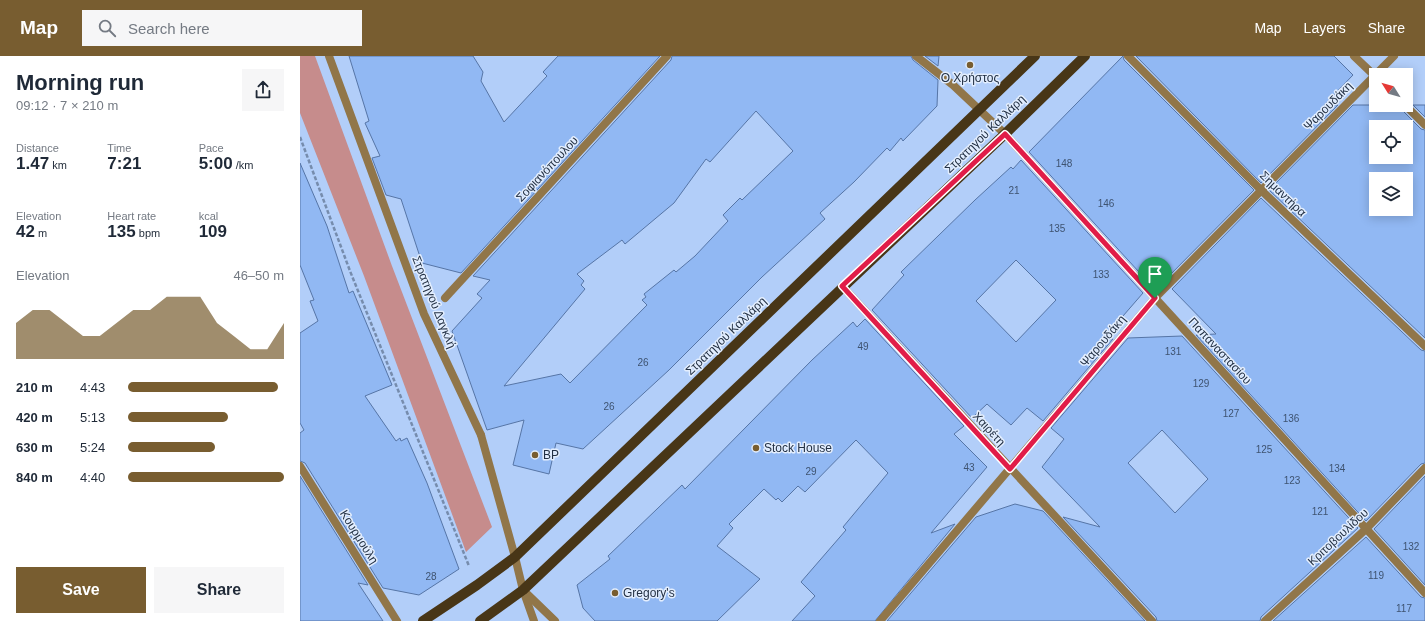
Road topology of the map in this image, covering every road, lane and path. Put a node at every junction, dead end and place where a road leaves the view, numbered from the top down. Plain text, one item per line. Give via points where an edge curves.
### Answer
1 (329, 56) edge
2 (667, 56) edge
3 (916, 56) edge
4 (1035, 56) edge
5 (1085, 56) edge
6 (1128, 56) edge
7 (1354, 56) edge
8 (1394, 56) edge
9 (1383, 68) edge
10 (1369, 71) edge
11 (1369, 83) edge
12 (980, 109) junction
13 (1411, 112) edge
14 (1425, 125) edge
15 (1005, 134) junction
16 (300, 137) edge
17 (1261, 190) junction
18 (842, 286) junction
19 (445, 298) dead end
20 (1155, 298) junction
21 (1425, 346) edge
22 (300, 466) edge
23 (1425, 468) edge
24 (1010, 469) junction
25 (1366, 529) junction
26 (515, 556) junction
27 (477, 585) junction
28 (523, 590) junction
29 (1425, 593) edge
30 (397, 621) edge
31 (423, 621) edge
32 (480, 621) edge
33 (534, 621) edge
34 (554, 621) edge
35 (880, 621) edge
36 (1152, 621) edge
37 (1265, 621) edge

1 - 26 street, Στρατηγού Δαγκλή via 424,314 481,435
2 - 19 street, Σοφιανόπουλου
3 - 12 street, Παπαναστασίου
4 - 12 main road, Στρατηγού Καλλάρη
5 - 15 main road, Στρατηγού Καλλάρη
6 - 17 street, Σημαντήρα
7 - 10 street
8 - 9 street, Ψαρουδάκη
11 - 17 street, Ψαρουδάκη
12 - 15 street, Παπαναστασίου
12 - 26 main road, Στρατηγού Καλλάρη
13 - 14 street
15 - 18 main road, Στρατηγού Καλλάρη
15 - 20 street, Παπαναστασίου
16 - 27 path via 350,271
17 - 20 street, Ψαρουδάκη
17 - 21 street, Σημαντήρα
18 - 24 street, Χαιρέτη
18 - 28 main road, Στρατηγού Καλλάρη
20 - 24 street, Ψαρουδάκη
20 - 25 street, Παπαναστασίου
22 - 30 street, Κουρμούλη
23 - 25 street, Κριτοβουλίδου
24 - 35 street, Ψαρουδάκη
24 - 36 street, Χαιρέτη
25 - 29 street, Παπαναστασίου
25 - 37 street, Κριτοβουλίδου
26 - 27 main road, Στρατηγού Καλλάρη
26 - 28 street, Στρατηγού Δαγκλή
27 - 31 main road, Στρατηγού Καλλάρη
28 - 32 main road, Στρατηγού Καλλάρη
28 - 33 street
28 - 34 street

